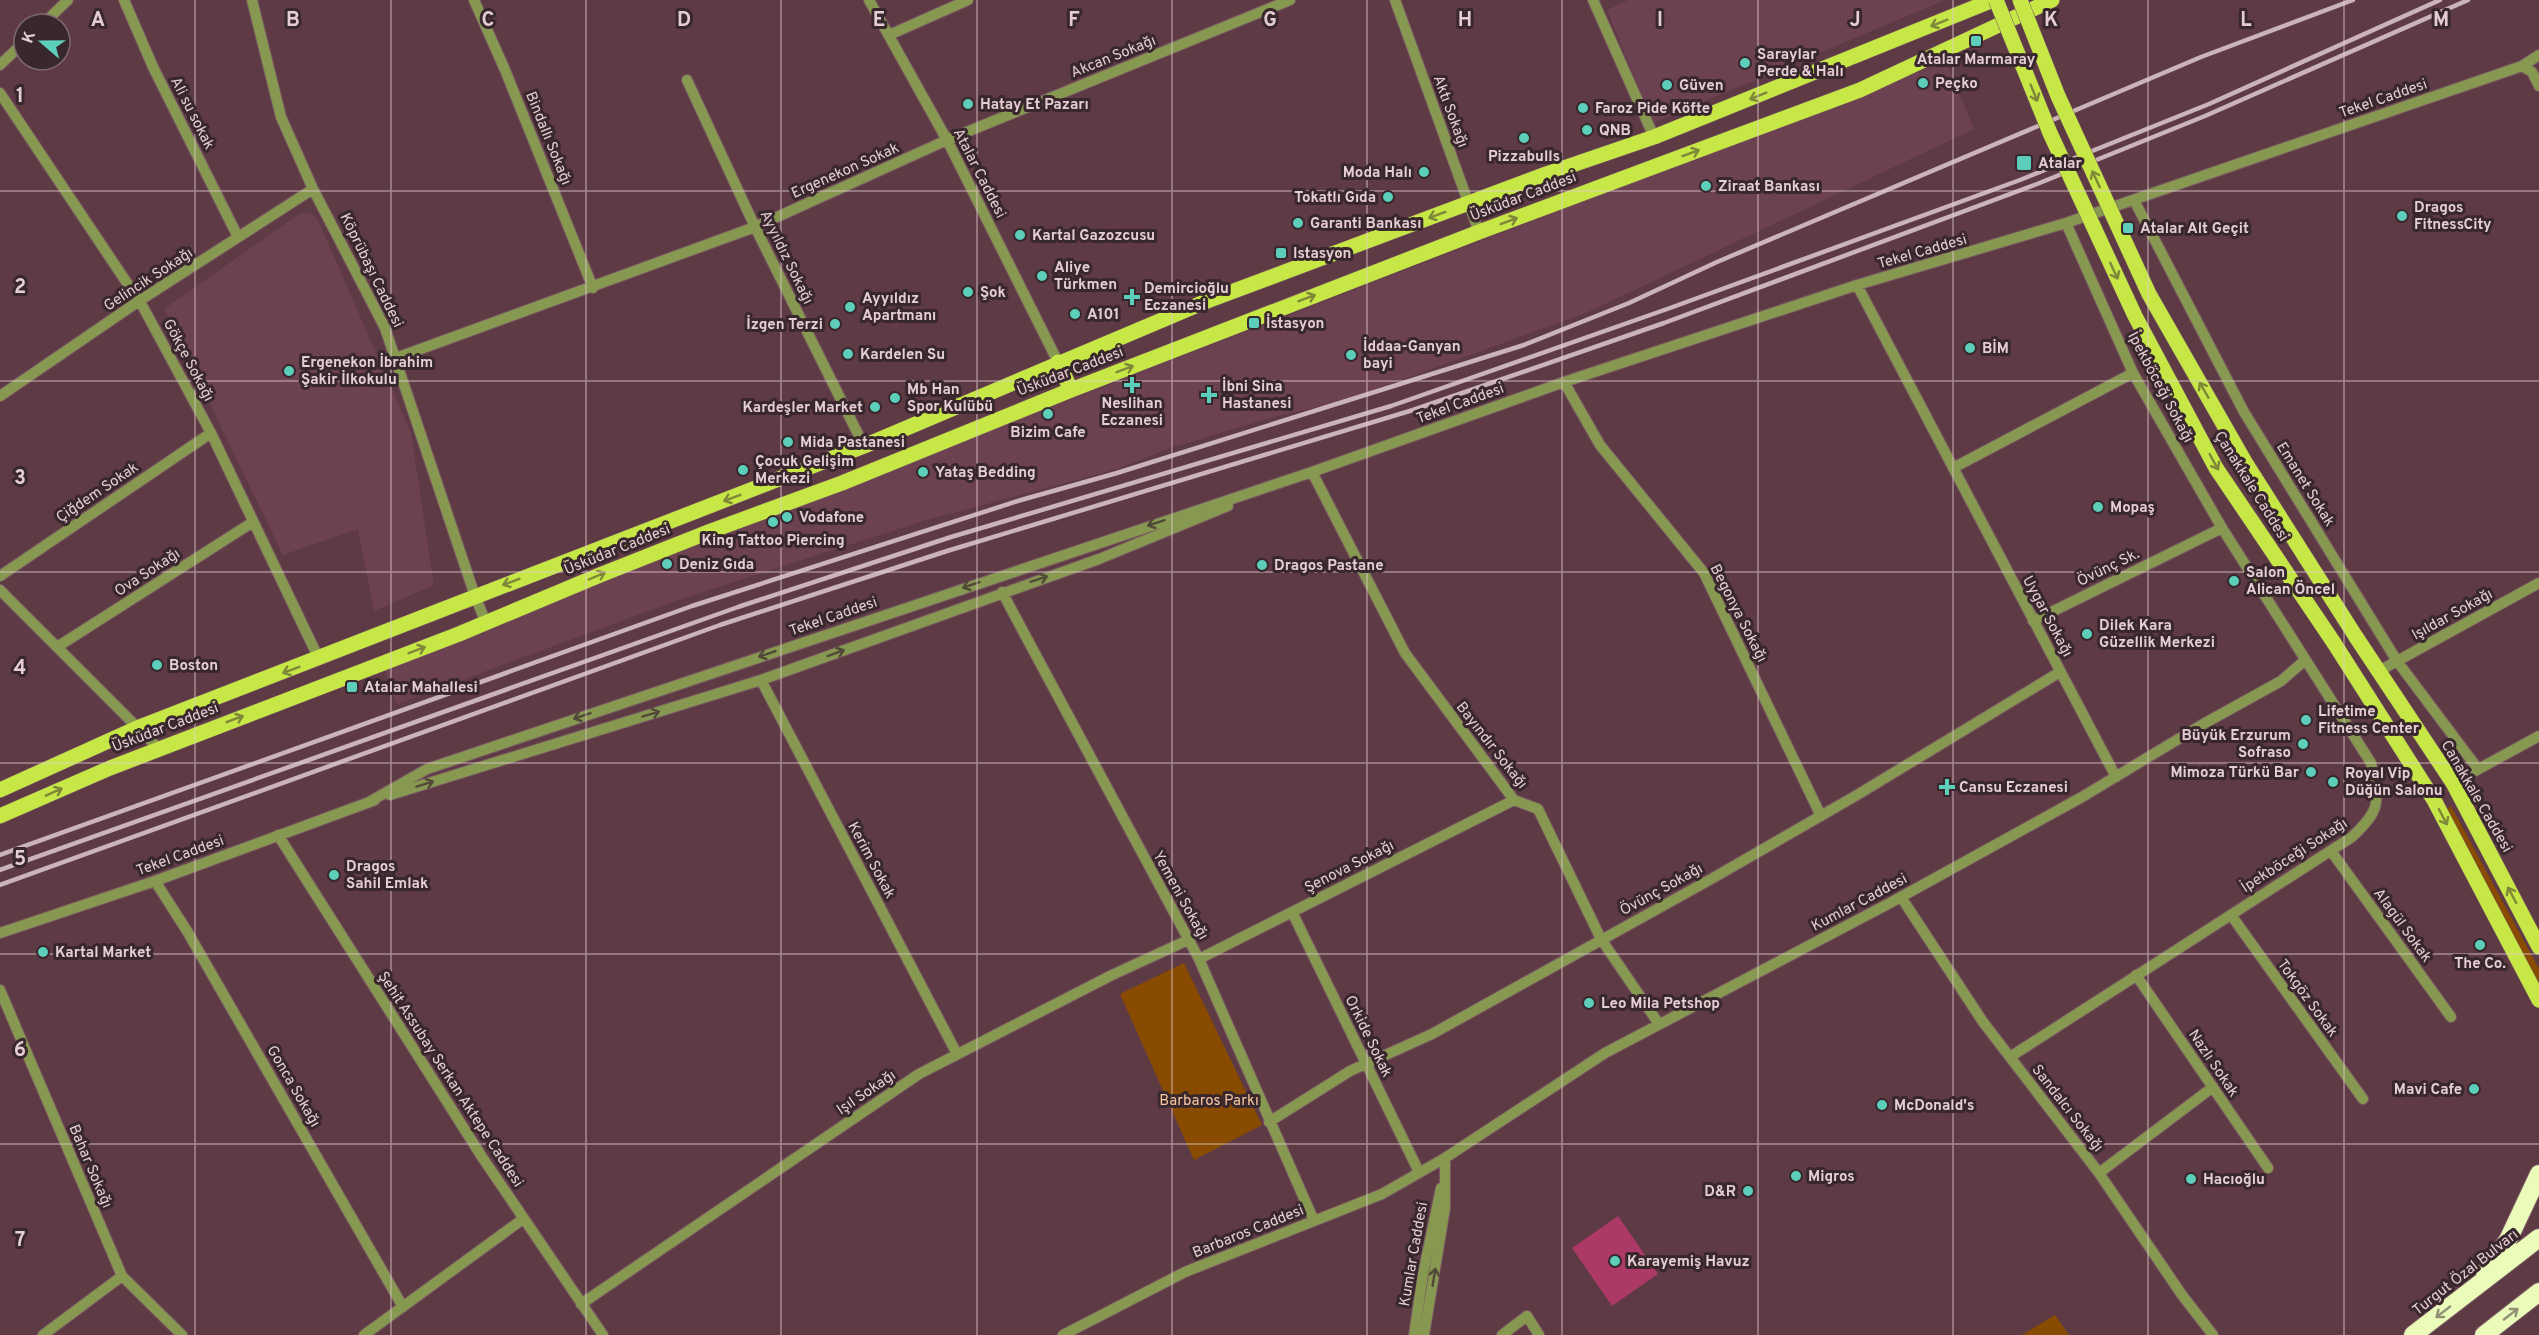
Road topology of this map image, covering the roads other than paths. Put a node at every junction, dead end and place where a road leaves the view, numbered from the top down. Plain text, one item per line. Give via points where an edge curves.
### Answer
1 (68, 0) edge
2 (124, 0) edge
3 (474, 0) edge
4 (869, 0) edge
5 (968, 0) edge
6 (1290, 0) edge
7 (1395, 0) edge
8 (1606, 0) edge
9 (1994, 0) edge
10 (2020, 0) edge
11 (2052, 0) edge
12 (256, 1) edge
13 (1594, 3) edge
14 (56, 12) edge
15 (889, 35) junction
16 (12, 54) edge
17 (2539, 55) edge
18 (0, 65) edge
19 (2522, 66) junction
20 (687, 80) dead end
21 (2539, 86) edge
22 (0, 93) edge
23 (1654, 137) junction
24 (947, 140) junction
25 (313, 189) junction
26 (2134, 200) junction
27 (1469, 203) junction
28 (2066, 223) junction
29 (755, 227) junction
30 (1479, 232) junction
31 (238, 237) junction
32 (1857, 285) junction
33 (593, 288) junction
34 (139, 301) junction
35 (396, 358) junction
36 (1058, 362) junction
37 (2133, 373) junction
38 (1564, 382) junction
39 (1071, 390) junction
40 (0, 396) edge
41 (211, 433) junction
42 (864, 446) junction
43 (1953, 468) junction
44 (1312, 472) junction
45 (253, 522) junction
46 (2222, 528) junction
47 (0, 576) edge
48 (2539, 584) edge
49 (0, 590) edge
50 (1002, 592) junction
51 (475, 596) junction
52 (2034, 621) junction
53 (486, 623) junction
54 (2356, 637) joint
55 (57, 647) junction
56 (319, 659) junction
57 (2304, 661) junction
58 (2397, 661) junction
59 (2379, 670) junction
60 (2060, 672) junction
61 (762, 680) junction
62 (137, 728) junction
63 (2539, 736) edge
64 (159, 749) junction
65 (2478, 769) junction
66 (2116, 777) junction
67 (2452, 783) junction
68 (0, 790) edge
69 (1514, 800) junction
70 (369, 802) junction
71 (0, 816) edge
72 (1821, 816) junction
73 (278, 835) junction
74 (2331, 851) junction
75 (155, 881) junction
76 (1901, 897) junction
77 (1292, 912) junction
78 (2230, 915) junction
79 (0, 933) edge
80 (1601, 939) junction
81 (1188, 940) junction
82 (2539, 947) edge
83 (1199, 959) junction
84 (2136, 975) junction
85 (0, 990) edge
86 (2539, 1000) edge
87 (2451, 1017) dead end
88 (1659, 1024) junction
89 (957, 1054) junction
90 (2010, 1057) junction
91 (1366, 1064) junction
92 (2213, 1087) junction
93 (2363, 1099) dead end
94 (1269, 1122) junction
95 (1445, 1158) junction
96 (2268, 1168) dead end
97 (1419, 1172) junction
98 (2099, 1173) junction
99 (2539, 1174) edge
100 (1444, 1179) junction
101 (523, 1219) junction
102 (1314, 1221) junction
103 (2539, 1238) edge
104 (122, 1276) junction
105 (2475, 1287) junction
106 (2539, 1292) edge
107 (581, 1304) junction
108 (403, 1307) junction
109 (43, 1335) edge
110 (182, 1335) edge
111 (364, 1335) edge
112 (603, 1335) edge
113 (1063, 1335) edge
114 (1414, 1335) edge
115 (1424, 1335) edge
116 (1502, 1335) edge
117 (1539, 1335) edge
118 (2213, 1335) edge
119 (2413, 1335) edge
120 (2484, 1335) edge

1 - 14 street
2 - 31 street, Ali su sokak
3 - 33 street, Bindallı Sokağı
4 - 15 street, Atalar Caddesi
5 - 15 street
6 - 24 street, Akcan Sokağı
7 - 27 street, Aktı Sokağı
8 - 13 street
9 -> 23 main road, Üsküdar Caddesi
9 -> 86 main road, Çanakkale Caddesi, bridge via 2050,133 2135,316 2216,468 2434,800
54 -> 10 main road, Çanakkale Caddesi, bridge via 2245,462 2149,294 2058,96
30 -> 11 main road, Üsküdar Caddesi via 1860,90
12 - 25 street, Köprübaşı Caddesi via 281,117
13 - 23 street
15 - 24 street, Atalar Caddesi
16 - 18 street
17 - 19 street, Tekel Caddesi
19 - 21 street via 2532,72
19 - 26 street, Tekel Caddesi
20 - 29 street, Ayyıldız Sokağı
22 - 34 street, Gökçe Sokağı
23 - 27 main road, Üsküdar Caddesi
24 - 29 street, Ergenekon Sokak
24 - 36 street, Atalar Caddesi
25 - 31 street, Gelincik Sokağı
25 - 35 street, Köprübaşı Caddesi via 385,328
26 - 28 street, Tekel Caddesi
26 - 58 street, Emanet Sokak via 2244,412
27 - 30 street, Aktı Sokağı
27 -> 36 main road, Üsküdar Caddesi via 1207,301
28 - 32 street, Tekel Caddesi
28 - 37 street, İpekböceği Sokağı
29 - 33 street, Ergenekon Sokak
29 - 42 street, Ayyıldız Sokağı
39 -> 30 main road, Üsküdar Caddesi
31 - 34 street, Gelincik Sokağı
32 - 38 street, Tekel Caddesi
32 - 43 street, Uygar Sokağı
33 - 35 street, Ergenekon Sokak
34 - 40 street, Gelincik Sokağı
34 - 41 street, Gökçe Sokağı
35 - 51 street, Köprübaşı Caddesi
36 - 39 main road
36 - 42 main road, Üsküdar Caddesi
37 - 43 street
37 - 46 street, İpekböceği Sokağı
38 - 44 street, Tekel Caddesi
38 - 72 street, Begonya Sokağı via 1599,445 1704,573
53 -> 39 main road, Üsküdar Caddesi
41 - 45 street, Gökçe Sokağı
41 - 47 street, Çiğdem Sokak
42 -> 51 main road, Üsküdar Caddesi
43 - 52 street, Uygar Sokağı
50 -> 44 street, Tekel Caddesi via 1099,559
44 - 69 street, Bayındır Sokağı via 1405,653
44 -> 70 street, Tekel Caddesi via 427,769
45 - 55 street, Ova Sokağı
45 - 56 street, Gökçe Sokağı
46 - 52 street, Övünç Sk.
46 - 57 street, İpekböceği Sokağı
48 - 58 street, Işıldar Sokağı
49 - 55 street
61 -> 50 street, Tekel Caddesi
50 - 81 street, Yemeni Sokağı
51 - 53 street, Köprübaşı Caddesi
51 - 56 main road, Üsküdar Caddesi
52 - 60 street, Uygar Sokağı
64 -> 53 main road, Üsküdar Caddesi
54 - 59 main road, Canakkale Caddesi
55 - 62 street
56 -> 62 main road, Üsküdar Caddesi
57 - 66 street, Kumlar Caddesi via 2282,681
57 - 74 street, İpekböceği Sokağı via 2371,763 2378,797 2372,818
58 - 59 street, Işıldar Sokağı
58 - 65 street, Emanet Sokak
59 - 67 main road, Canakkale Caddesi
60 - 66 street, Uygar Sokağı
60 - 72 street, Övünç Sokağı
70 -> 61 street, Tekel Caddesi
61 - 89 street, Kerim Sokak
62 - 64 street
62 - 68 main road, Üsküdar Caddesi
63 - 65 street
71 -> 64 main road, Üsküdar Caddesi
65 - 67 street
66 - 76 street, Kumlar Caddesi
82 -> 67 main road, Canakkale Caddesi
69 - 77 street, Şenova Sokağı
69 - 80 street, Bayındır Sokağı via 1538,809
70 - 73 street, Tekel Caddesi
72 - 80 street, Övünç Sokağı
73 - 75 street, Tekel Caddesi
73 - 101 street, Şehit Assubay Serkan Aktepe Caddesi
74 - 78 street, İpekböceği Sokağı
74 - 87 street, Alagül Sokak
75 - 79 street, Tekel Caddesi
75 - 108 street, Gonca Sokağı
76 - 88 street, Kumlar Caddesi
76 - 90 street, Sandalcı Sokağı
77 - 83 street, Şenova Sokağı
77 - 91 street, Orkide Sokak
78 - 84 street, İpekböceği Sokağı
78 - 93 street, Tokgöz Sokak
80 - 88 street, Bayındır Sokağı
80 - 91 street, Övünç Sokağı via 1432,1034
81 - 83 street, Yemeni Sokağı
81 - 89 street, Işıl Sokağı
83 - 94 street, Yemeni Sokağı
84 - 90 street, İpekböceği Sokağı
84 - 92 street, Nazlı Sokak
85 - 104 street, Bahar Sokağı
88 - 95 street, Kumlar Caddesi via 1605,1053
89 - 107 street, Işıl Sokağı via 919,1074
90 - 98 street, Sandalcı Sokağı
91 - 94 street, Övünç Sokağı
91 - 97 street, Orkide Sokak
92 - 96 street, Nazlı Sokak
92 - 98 street
94 - 102 street, Yemeni Sokağı
95 - 97 street, Barbaros Caddesi
95 - 100 street, Kumlar Caddesi
97 - 102 street, Barbaros Caddesi via 1382,1194
98 - 118 street, Sandalcı Sokağı
99 - 105 highway via 2508,1239
100 - 114 street, Kumlar Caddesi via 1436,1204
115 -> 100 street, Kumlar Caddesi via 1445,1208
101 - 107 street, Şehit Assubay Serkan Aktepe Caddesi
101 - 108 street
102 - 113 street, Barbaros Caddesi via 1185,1272
103 - 105 highway, Turgut Özal Bulvarı
104 - 109 street
104 - 110 street, Bahar Sokağı
105 -> 119 highway, Turgut Özal Bulvarı
120 -> 106 highway
107 - 112 street, Şehit Assubay Serkan Aktepe Caddesi
108 - 111 street
116 - 117 street via 1527,1316

